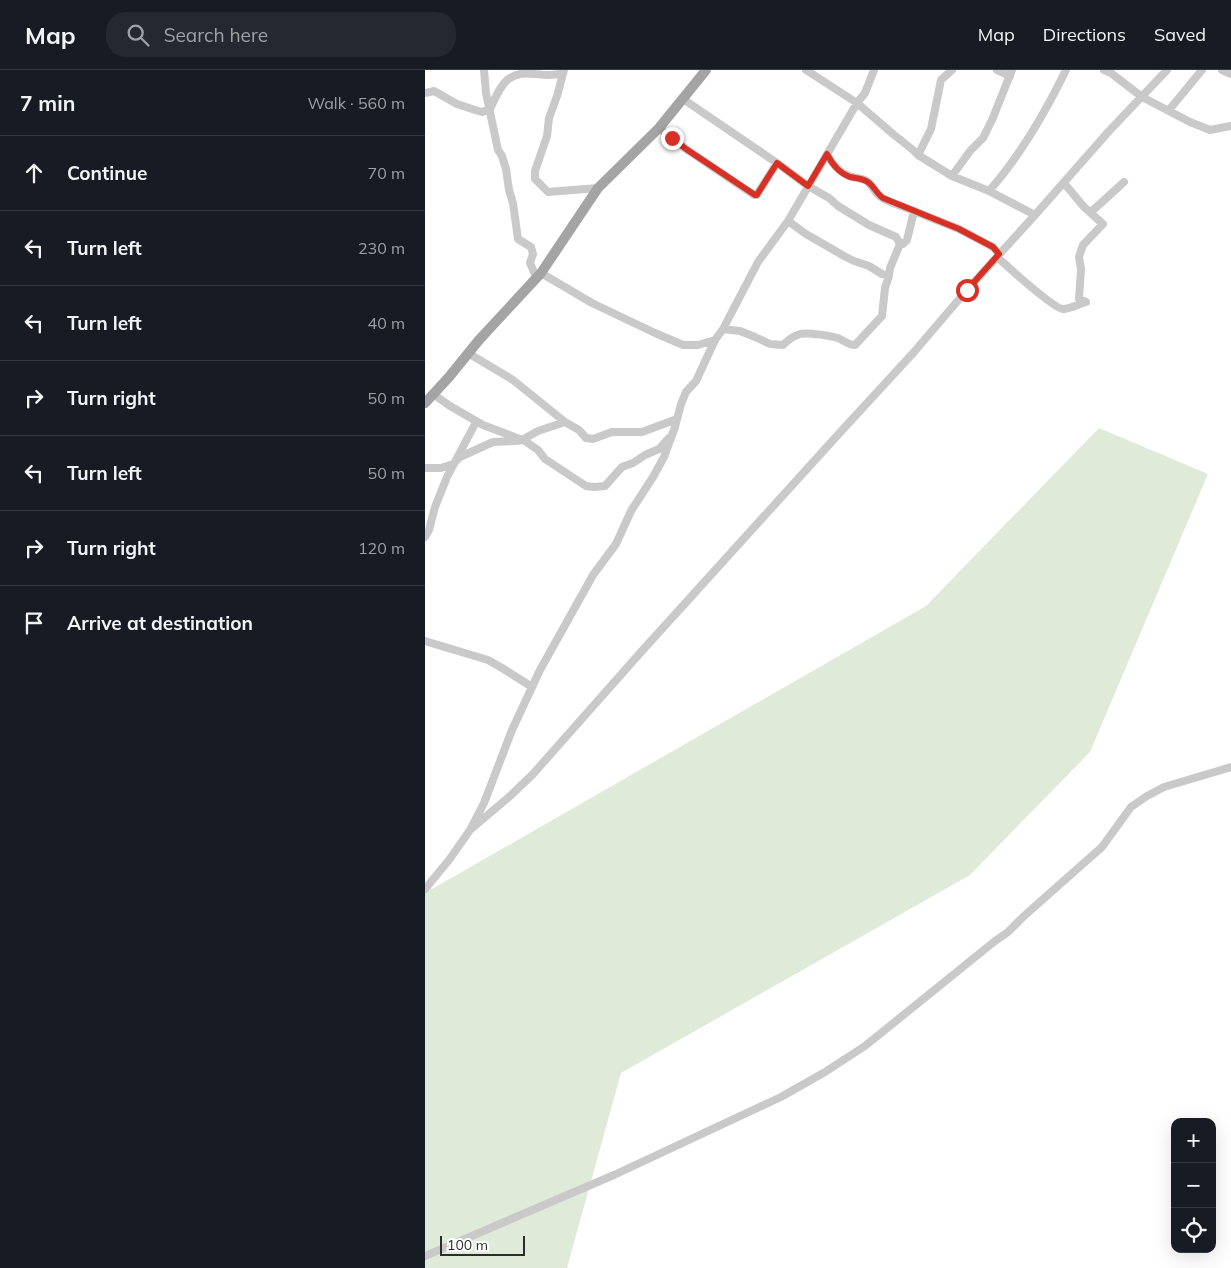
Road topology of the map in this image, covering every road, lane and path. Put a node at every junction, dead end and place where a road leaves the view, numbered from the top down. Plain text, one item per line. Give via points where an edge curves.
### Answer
1 (484, 70) edge
2 (706, 70) edge
3 (806, 70) edge
4 (874, 70) edge
5 (952, 70) edge
6 (997, 70) edge
7 (1066, 70) edge
8 (1104, 70) edge
9 (1167, 70) edge
10 (1202, 70) edge
11 (1222, 70) edge
12 (564, 71) edge
13 (1011, 73) edge
14 (1231, 74) edge
15 (425, 93) edge
16 (1142, 96) junction
17 (683, 99) junction
18 (857, 103) junction
19 (490, 109) junction
20 (1169, 110) junction
21 (1231, 126) edge
22 (659, 128) junction
23 (827, 154) junction
24 (918, 155) junction
25 (777, 163) junction
26 (952, 176) junction
27 (1124, 182) dead end
28 (1064, 183) junction
29 (808, 186) junction
30 (599, 188) junction
31 (989, 191) junction
32 (914, 211) junction
33 (1091, 212) junction
34 (1035, 215) junction
35 (788, 221) junction
36 (900, 244) junction
37 (998, 255) junction
38 (539, 275) junction
39 (889, 276) junction
40 (723, 329) junction
41 (715, 340) junction
42 (468, 353) junction
43 (433, 394) junction
44 (425, 403) edge
45 (677, 419) junction
46 (476, 422) junction
47 (565, 422) junction
48 (672, 436) junction
49 (522, 440) junction
50 (453, 464) junction
51 (425, 468) edge
52 (425, 537) edge
53 (425, 641) edge
54 (532, 687) junction
55 (1231, 767) edge
56 (470, 830) junction
57 (425, 889) edge
58 (425, 1256) edge

1 - 19 street
2 - 17 main road
3 - 18 street
4 - 18 street via 865,93
5 - 24 street via 941,80 931,129
6 - 13 street
7 - 31 street via 1029,137
8 - 16 street
9 - 16 street
10 - 20 street
11 - 14 street
12 - 19 street via 555,75 522,72 514,75 499,90
12 - 30 street via 535,179 548,192
13 - 26 street via 983,138
15 - 19 street via 434,91 457,104 482,112
16 - 20 street
16 - 28 street
17 - 22 main road
17 - 25 street
18 - 23 street
18 - 24 street
19 - 38 street via 498,150 506,169 518,239 531,247 530,263
20 - 21 street via 1210,130
22 - 25 street via 755,195
22 - 30 main road
23 - 29 street
23 - 32 street via 832,164 843,173 868,182 883,198
24 - 26 street
25 - 29 street
26 - 31 street
27 - 33 street
28 - 33 street
28 - 34 street
29 - 35 street
29 - 36 street via 855,217 896,237
30 - 38 main road
31 - 34 street
32 - 36 street via 907,240
32 - 37 street via 959,229 993,247
33 - 37 street via 1103,224 1083,245 1079,257 1079,299 1086,302 1062,309 1057,307
34 - 37 street
35 - 39 street via 843,256
35 - 40 street via 759,262
36 - 39 street
37 - 56 street via 533,774
38 - 41 street via 683,345
38 - 42 main road
39 - 40 street via 882,316 852,346 832,336 802,333 783,345 770,344 740,331
40 - 41 street
41 - 45 street via 696,381 686,392
42 - 43 main road
42 - 47 street via 533,394
43 - 44 main road
43 - 46 street
45 - 47 street via 642,432 612,432 593,439 586,438
45 - 48 street
46 - 49 street
46 - 50 street
47 - 49 street
48 - 49 street via 659,449 622,467 605,486 594,487 575,480
48 - 54 street via 653,478 593,575
49 - 50 street via 493,442 460,457
50 - 51 street
50 - 52 street
53 - 54 street via 487,660
54 - 56 street
55 - 58 street via 1164,787 1131,807 1102,847 1008,932 865,1046 810,1081 613,1175
56 - 57 street

